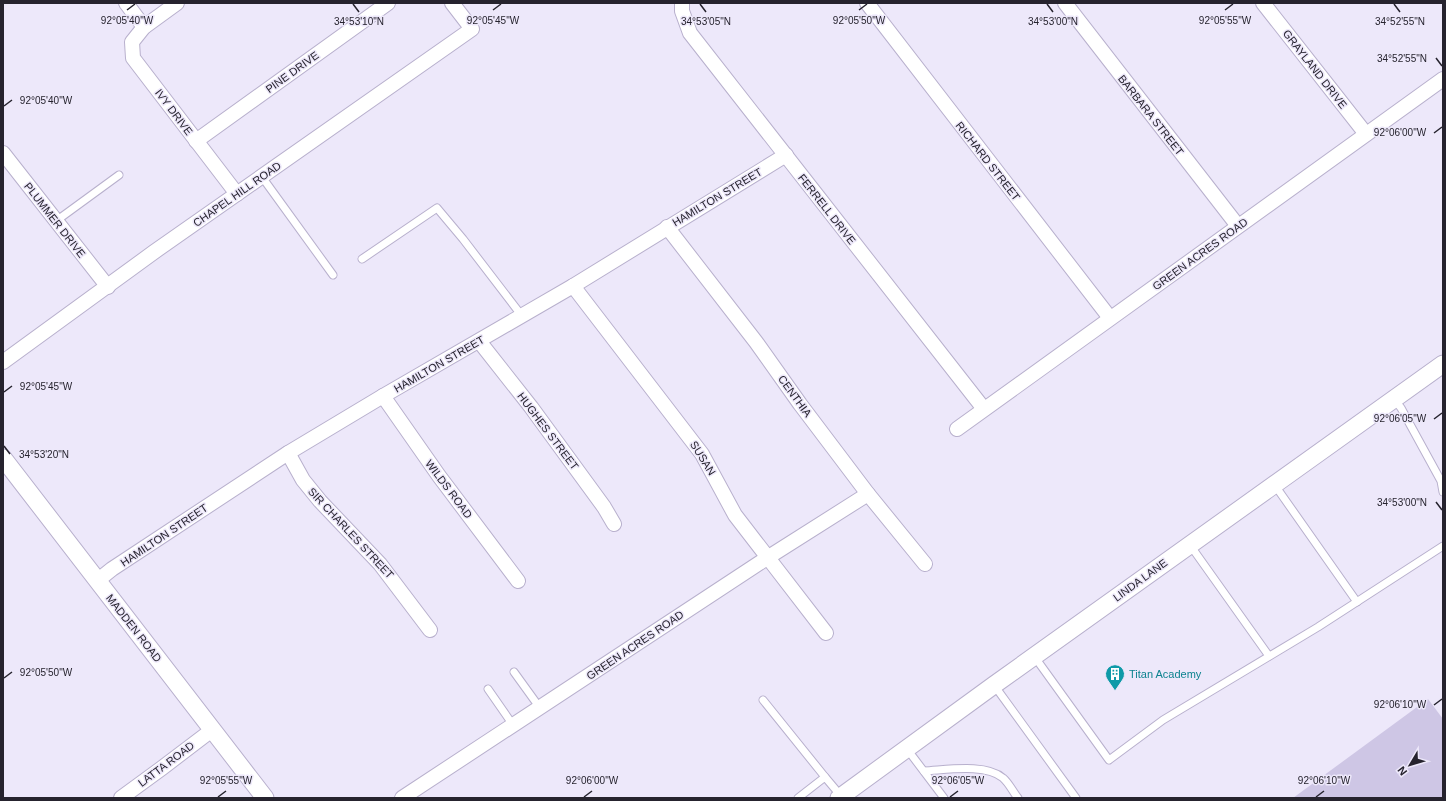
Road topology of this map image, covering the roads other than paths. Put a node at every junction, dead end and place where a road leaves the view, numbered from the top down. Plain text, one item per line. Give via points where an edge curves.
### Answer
1 (126, 3) edge
2 (177, 3) edge
3 (388, 3) edge
4 (452, 3) edge
5 (682, 3) edge
6 (867, 3) edge
7 (1065, 3) edge
8 (1263, 3) edge
9 (144, 27) junction
10 (1443, 79) edge
11 (1366, 134) junction
12 (196, 141) junction
13 (3, 154) edge
14 (786, 155) junction
15 (119, 175) dead end
16 (262, 177) junction
17 (237, 194) junction
18 (56, 221) junction
19 (1238, 226) junction
20 (667, 227) junction
21 (362, 259) dead end
22 (333, 275) dead end
23 (572, 286) junction
24 (108, 287) junction
25 (522, 316) junction
26 (1110, 318) junction
27 (479, 341) junction
28 (3, 362) edge
29 (1443, 364) edge
30 (384, 396) junction
31 (1394, 399) junction
32 (984, 409) junction
33 (957, 429) dead end
34 (288, 453) junction
35 (3, 458) edge
36 (1274, 484) junction
37 (1443, 492) edge
38 (868, 494) junction
39 (614, 524) dead end
40 (1190, 545) junction
41 (1443, 546) edge
42 (767, 558) junction
43 (925, 564) dead end
44 (97, 580) junction
45 (518, 581) dead end
46 (1357, 602) junction
47 (430, 630) dead end
48 (826, 633) dead end
49 (1034, 656) junction
50 (1269, 656) junction
51 (514, 672) dead end
52 (994, 685) junction
53 (488, 689) dead end
54 (763, 700) dead end
55 (540, 708) junction
56 (513, 725) junction
57 (212, 730) junction
58 (907, 749) junction
59 (924, 771) junction
60 (825, 777) junction
61 (840, 797) edge
62 (121, 798) edge
63 (265, 798) edge
64 (402, 798) edge
65 (798, 798) edge
66 (944, 798) edge
67 (1018, 798) edge
68 (1076, 798) edge

1 - 9 street
2 - 9 street, IVY DRIVE
3 - 12 street, PINE DRIVE
4 - 16 street, CHAPEL HILL ROAD via 472,29
5 - 14 street, FERRELL DRIVE via 682,11 690,33
6 - 26 street, RICHARD STREET
7 - 19 street, BARBARA STREET
8 - 11 street, GRAYLAND DRIVE
9 - 12 street, IVY DRIVE via 132,42 133,58
10 - 11 street, GREEN ACRES ROAD
11 - 19 street, GREEN ACRES ROAD
12 - 17 street, IVY DRIVE
13 - 18 street, PLUMMER DRIVE
14 - 20 street, HAMILTON STREET
14 - 32 street, FERRELL DRIVE
15 - 18 lane
16 - 17 street, CHAPEL HILL ROAD
16 - 22 lane
17 - 24 street, CHAPEL HILL ROAD
18 - 24 street, PLUMMER DRIVE
19 - 26 street, GREEN ACRES ROAD
20 - 23 street, HAMILTON STREET
20 - 38 street, CENTHIA
21 - 25 lane via 437,208
23 - 25 street, HAMILTON STREET
23 - 42 street, SUSAN via 702,454 735,515
24 - 28 street, CHAPEL HILL ROAD
25 - 27 street, HAMILTON STREET
26 - 32 street, GREEN ACRES ROAD
27 - 30 street, HAMILTON STREET
27 - 39 street, HUGHES STREET via 532,407
29 - 31 street, LINDA LANE
30 - 34 street, HAMILTON STREET
30 - 45 street, WILDS ROAD via 438,476
31 - 36 street, LINDA LANE
31 - 37 lane via 1441,481
32 - 33 street, GREEN ACRES ROAD
34 - 44 street, HAMILTON STREET
34 - 47 street, SIR CHARLES STREET via 302,480 380,564
35 - 44 street, MADDEN ROAD
36 - 40 street, LINDA LANE
36 - 46 lane
38 - 42 street, GREEN ACRES ROAD
38 - 43 street, CENTHIA
40 - 49 street, LINDA LANE
40 - 50 lane
41 - 46 lane
42 - 48 street, SUSAN
42 - 55 street, GREEN ACRES ROAD
44 - 57 street, MADDEN ROAD
46 - 50 lane
49 - 50 lane via 1109,760 1163,720
49 - 52 street, LINDA LANE
51 - 55 lane
52 - 58 street, LINDA LANE
52 - 68 lane
53 - 56 lane
54 - 60 lane
55 - 56 street, GREEN ACRES ROAD
56 - 64 street, GREEN ACRES ROAD
57 - 62 street, LATTA ROAD
57 - 63 street, MADDEN ROAD
58 - 59 lane
58 - 61 street, LINDA LANE
59 - 66 lane
59 - 67 lane via 988,770 1003,778
60 - 61 lane
60 - 65 lane

